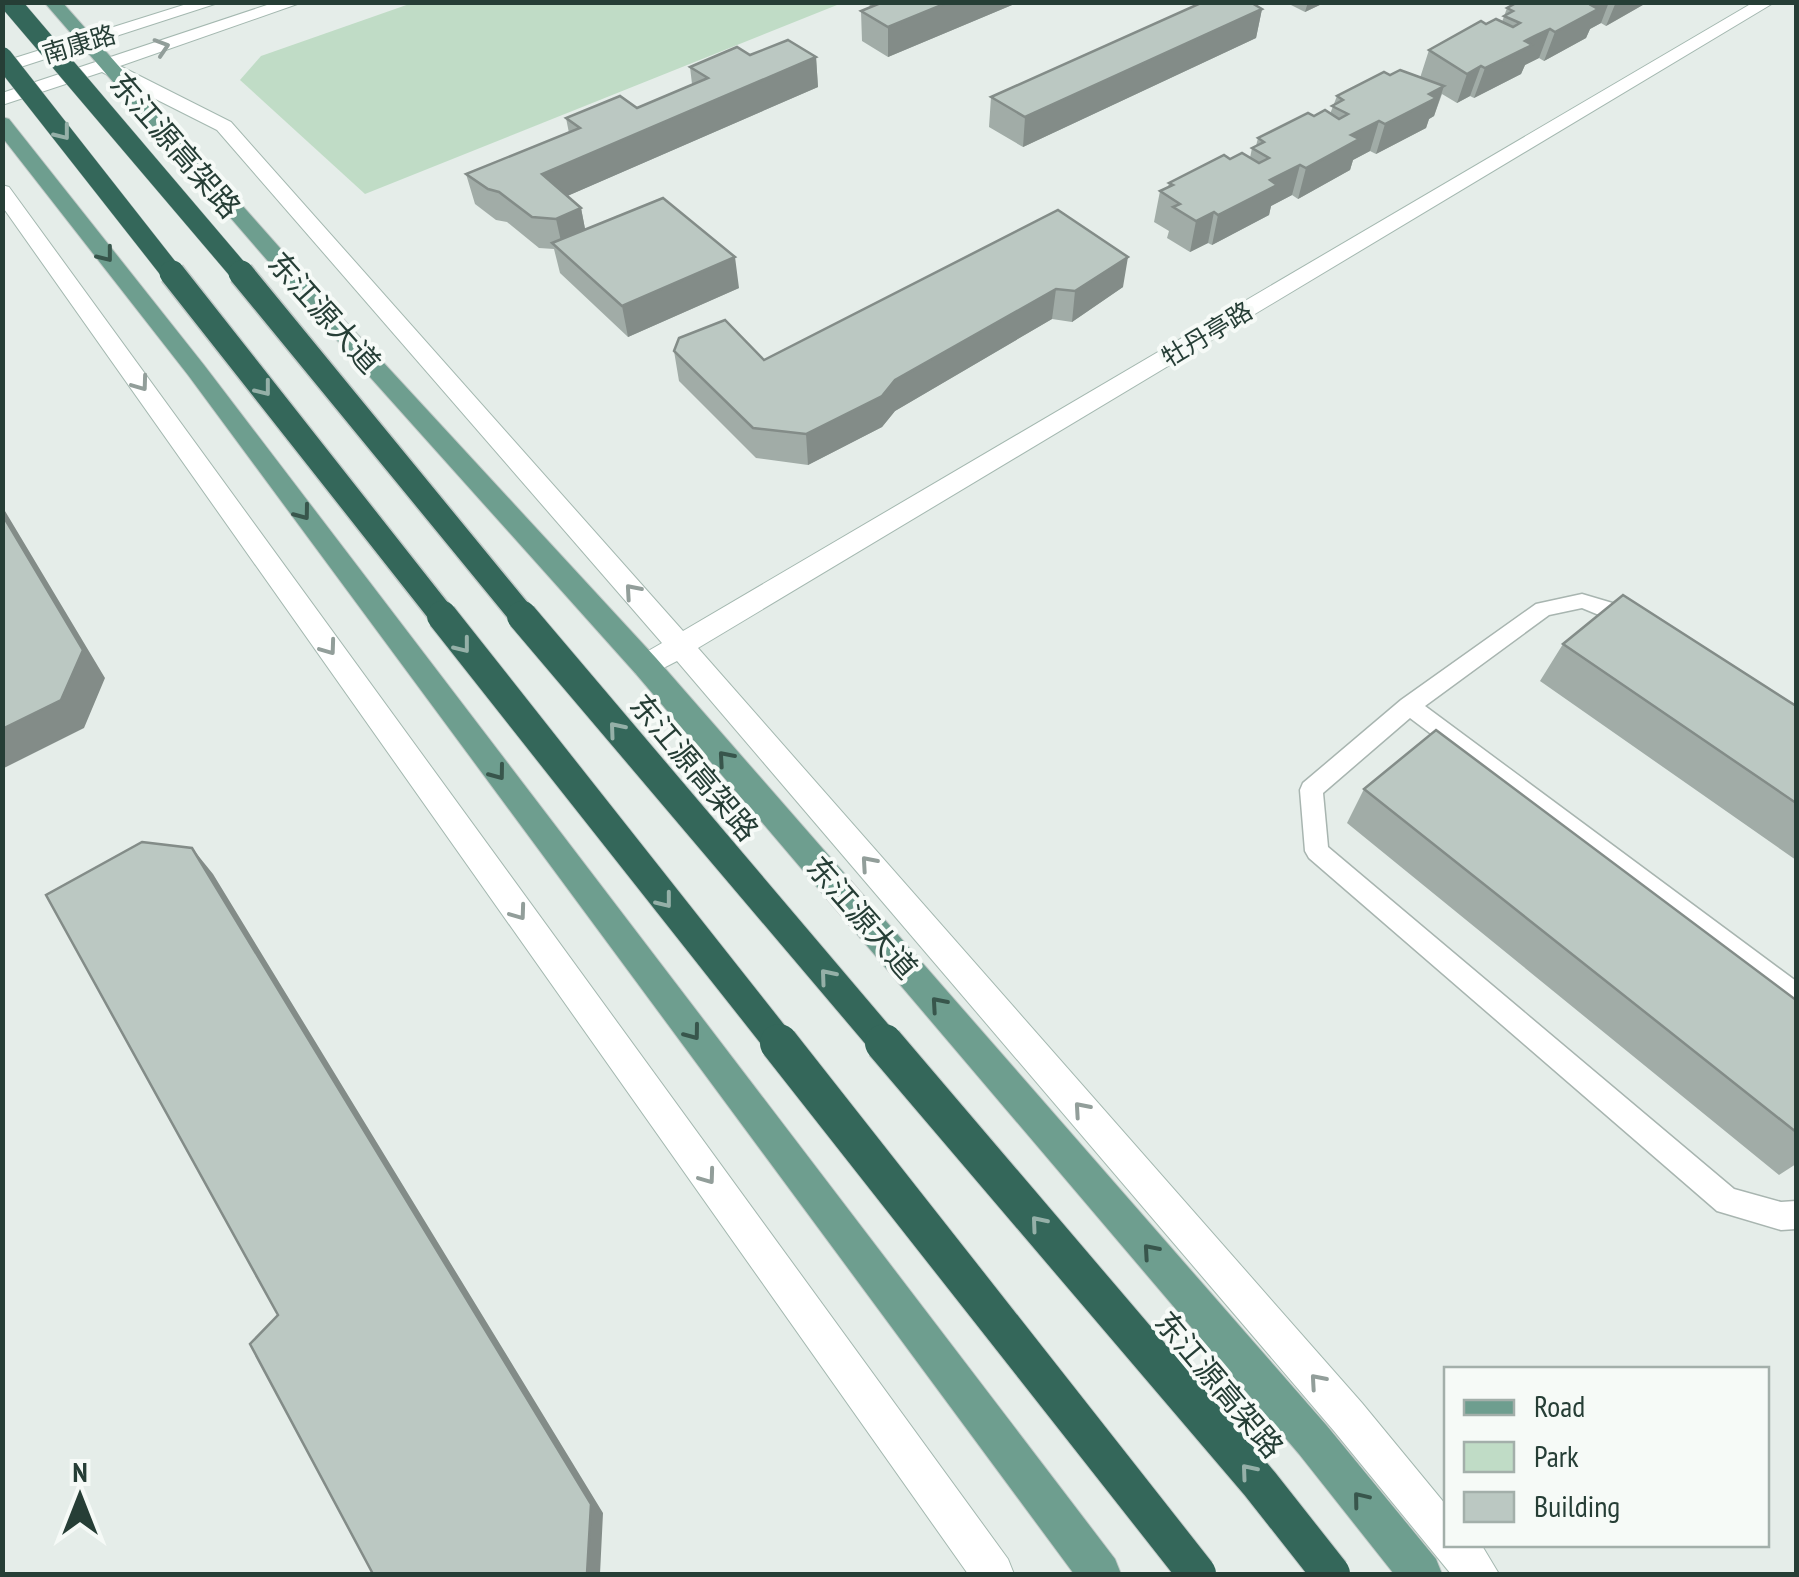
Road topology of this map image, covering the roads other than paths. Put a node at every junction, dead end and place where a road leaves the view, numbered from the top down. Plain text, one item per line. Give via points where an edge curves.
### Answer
1 (10, 2) edge
2 (52, 2) edge
3 (214, 2) edge
4 (295, 2) edge
5 (1768, 2) edge
6 (96, 54) junction
7 (2, 57) edge
8 (2, 68) edge
9 (2, 99) edge
10 (2, 123) edge
11 (2, 191) edge
12 (1652, 633) edge
13 (680, 646) junction
14 (646, 666) junction
15 (1409, 706) junction
16 (1796, 995) edge
17 (1796, 1215) edge
18 (1444, 1535) edge
19 (1456, 1547) edge
20 (993, 1574) edge
21 (1100, 1574) edge
22 (1197, 1574) edge
23 (1331, 1574) edge
24 (1421, 1574) edge
25 (1478, 1574) edge

23 -> 1 highway, 东江源高架路, bridge
2 - 6 main road, 东江源大道
3 - 6 street, 南康路
6 -> 4 street, 南康路
5 - 13 street, 牡丹亭路
6 - 8 street, 南康路
6 - 9 street, 南康路
13 -> 6 street via 224,126
6 - 14 main road, 东江源大道
7 -> 22 highway, bridge
10 -> 21 main road via 208,386
11 -> 20 street
12 - 15 lane via 1620,612 1582,601 1543,609
13 - 14 street, 牡丹亭路
18 -> 13 street
24 -> 14 main road, 东江源大道
15 - 16 lane
15 - 17 lane via 1311,790 1317,851 1727,1201
19 - 25 street

